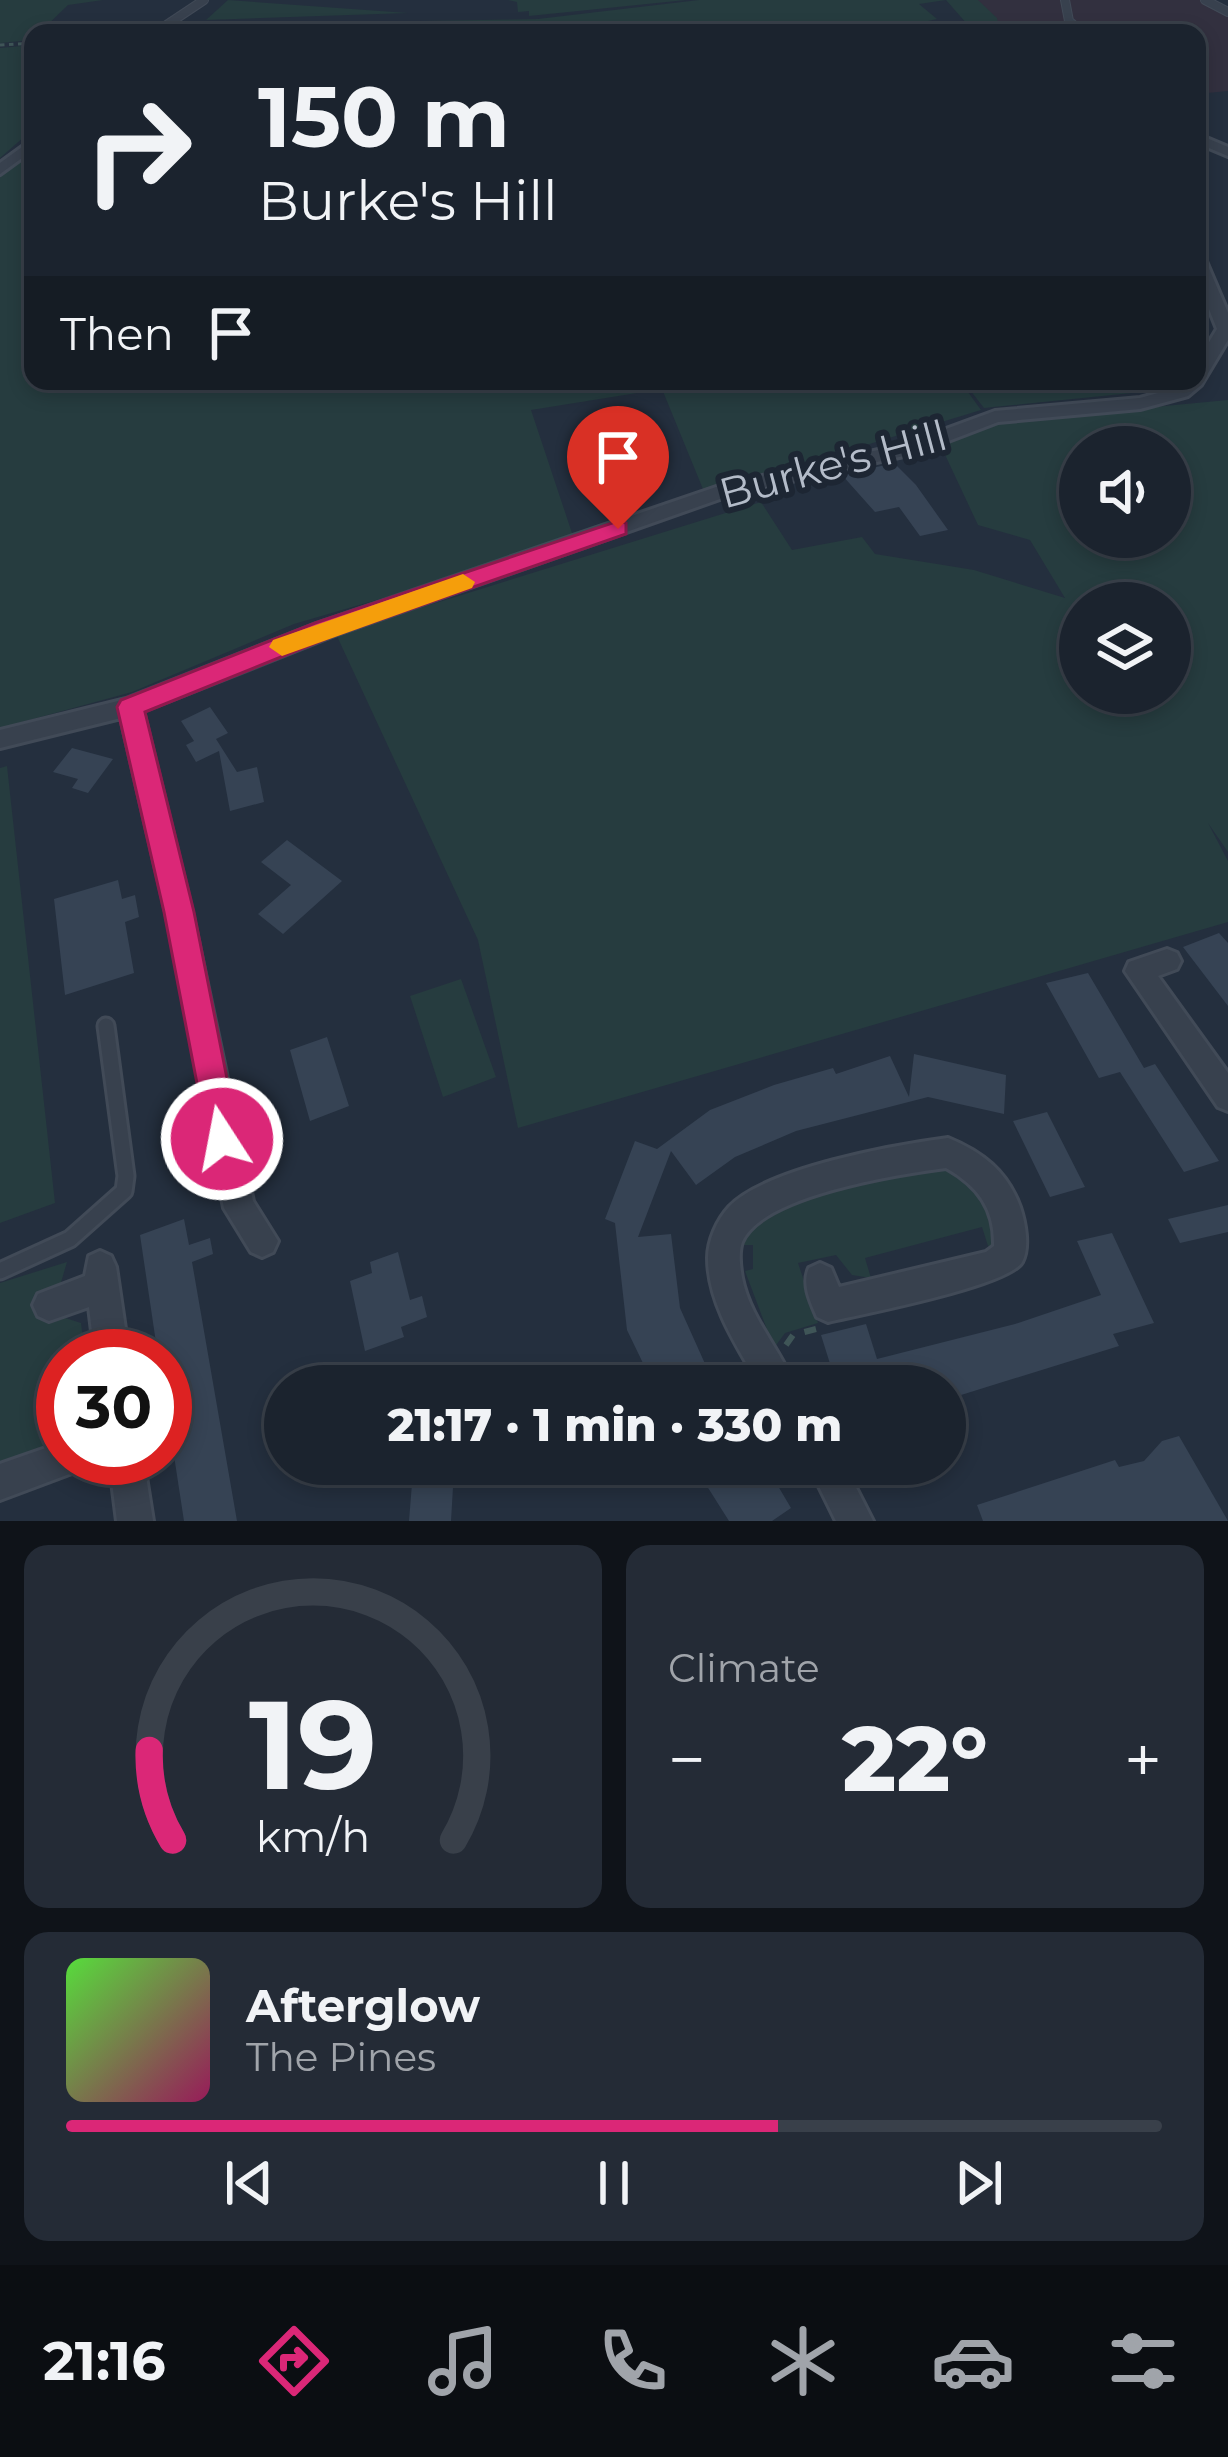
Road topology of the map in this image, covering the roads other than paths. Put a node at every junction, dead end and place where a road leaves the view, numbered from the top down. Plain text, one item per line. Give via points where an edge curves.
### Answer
1 (204, 0) edge
2 (1205, 0) edge
3 (1228, 12) edge
4 (169, 24) edge
5 (24, 150) edge
6 (0, 170) edge
7 (1206, 281) edge
8 (1206, 362) edge
9 (1184, 390) edge
10 (130, 707) junction
11 (0, 739) edge
12 (1167, 961) dead end
13 (106, 1026) dead end
14 (1228, 1097) edge
15 (262, 1241) dead end
16 (0, 1271) edge
17 (820, 1279) dead end
18 (49, 1305) dead end
19 (108, 1329) edge
20 (775, 1365) edge
21 (36, 1469) edge
22 (0, 1482) edge
23 (130, 1485) edge
24 (836, 1485) edge
25 (135, 1521) edge
26 (855, 1521) edge

1 - 4 lane
2 - 3 lane
5 - 6 street
7 - 8 street, Burke's Hill via 1226,329
9 - 10 street, Burke's Hill via 1140,403 995,417 910,449 729,489 324,629
10 - 11 street, Burke's Hill
10 - 15 street via 239,1208
12 - 14 street via 1139,971
13 - 16 lane via 124,1191 70,1239
17 - 20 street via 828,1306 992,1266 1009,1256 1013,1226 988,1175 948,1153 790,1190 744,1213 724,1258 739,1314
18 - 19 street via 101,1276
21 - 22 street
23 - 25 street
24 - 26 street

